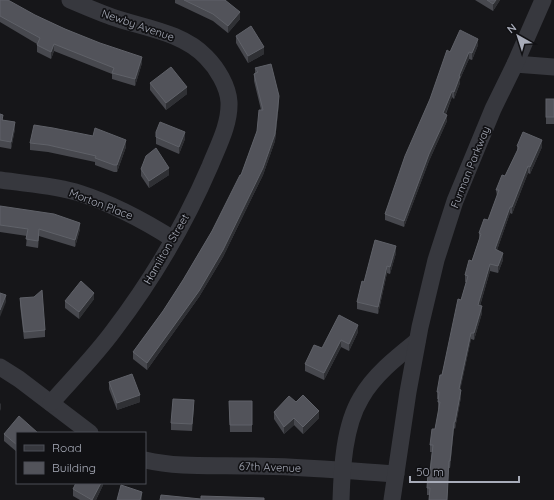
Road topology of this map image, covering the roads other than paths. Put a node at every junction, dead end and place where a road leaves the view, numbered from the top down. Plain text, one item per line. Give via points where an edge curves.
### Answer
1 (70, 0) edge
2 (543, 0) edge
3 (515, 64) junction
4 (554, 67) edge
5 (218, 73) joint
6 (0, 180) edge
7 (173, 239) junction
8 (417, 341) junction
9 (0, 367) edge
10 (51, 404) junction
11 (89, 432) edge
12 (146, 460) edge
13 (342, 471) junction
14 (396, 474) junction
15 (341, 500) edge
16 (392, 500) edge

1 - 5 street, Newby Avenue via 113,18 183,40 206,57
2 - 3 street, Furman Parkway
3 - 4 street
3 - 8 street, Furman Parkway via 493,109 455,201 436,260
5 - 7 street, Hamilton Street via 226,86 229,102 227,122 203,183
6 - 7 street, Morton Place via 78,193 143,220
7 - 10 street, Hamilton Street via 146,285 114,331
8 - 13 street via 390,363 361,398 352,421
8 - 14 street, Furman Parkway
9 - 10 street
10 - 11 street
12 - 13 street, 67th Avenue via 183,465
13 - 14 street, 67th Avenue
13 - 15 street
14 - 16 street, Furman Parkway

